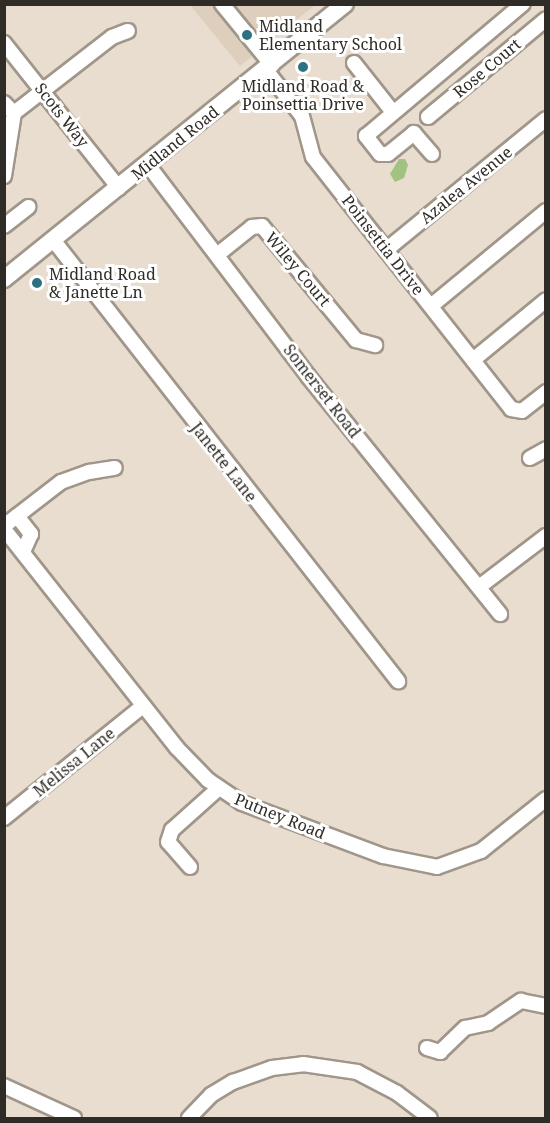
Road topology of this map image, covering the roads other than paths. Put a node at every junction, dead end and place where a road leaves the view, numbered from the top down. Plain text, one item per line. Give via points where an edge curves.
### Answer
1 (222, 4) edge
2 (523, 4) edge
3 (342, 6) edge
4 (546, 19) edge
5 (128, 30) dead end
6 (4, 43) edge
7 (354, 63) dead end
8 (269, 67) junction
9 (45, 92) junction
10 (9, 108) edge
11 (393, 111) junction
12 (428, 117) dead end
13 (546, 119) edge
14 (432, 154) dead end
15 (148, 165) junction
16 (4, 176) edge
17 (119, 188) junction
18 (28, 207) dead end
19 (546, 211) edge
20 (4, 226) edge
21 (54, 241) junction
22 (386, 250) junction
23 (217, 255) junction
24 (4, 279) edge
25 (546, 300) edge
26 (430, 306) junction
27 (375, 345) dead end
28 (473, 360) junction
29 (546, 392) edge
30 (546, 449) edge
31 (530, 458) dead end
32 (115, 468) dead end
33 (17, 516) junction
34 (4, 527) edge
35 (546, 536) edge
36 (23, 552) junction
37 (479, 587) junction
38 (501, 614) dead end
39 (398, 681) dead end
40 (143, 706) junction
41 (219, 788) junction
42 (546, 799) edge
43 (4, 818) edge
44 (190, 867) dead end
45 (546, 1006) edge
46 (427, 1048) dead end
47 (4, 1086) edge
48 (74, 1119) edge
49 (189, 1119) edge
50 (430, 1119) edge

1 - 8 street, Poinsettia Drive
2 - 11 street
3 - 8 main road, Midland Road
4 - 12 street, Rose Court
5 - 9 street via 112,37
6 - 9 street, Scots Way
7 - 11 street
8 - 15 main road, Midland Road
8 - 22 street, Poinsettia Drive via 302,116 314,157
9 - 10 street
9 - 17 street, Scots Way
10 - 16 street
11 - 14 street via 366,136 380,154 388,154 414,133
13 - 22 street, Azalea Avenue
15 - 17 main road, Midland Road
15 - 23 street, Somerset Road
17 - 21 main road, Midland Road
18 - 20 street
19 - 26 street
21 - 24 main road, Midland Road
21 - 39 street, Janette Lane
22 - 26 street, Poinsettia Drive
23 - 27 street, Wiley Court via 252,227 262,226 356,340
23 - 37 street, Somerset Road
25 - 28 street
26 - 28 street, Poinsettia Drive
28 - 29 street, Poinsettia Drive via 516,412
30 - 31 street
32 - 33 street via 61,482
33 - 34 street
33 - 36 street via 31,534
34 - 36 street, Putney Road
35 - 37 street
36 - 40 street, Putney Road
37 - 38 street, Somerset Road
40 - 41 street, Putney Road via 191,765
40 - 43 street, Melissa Lane
41 - 42 street, Putney Road via 252,808 300,826 383,856 437,867 481,851
41 - 44 street via 172,830 168,842
45 - 46 street via 521,1001 488,1023 465,1028 440,1052
47 - 48 street
49 - 50 street via 212,1095 233,1082 272,1068 303,1064 357,1072 397,1093

